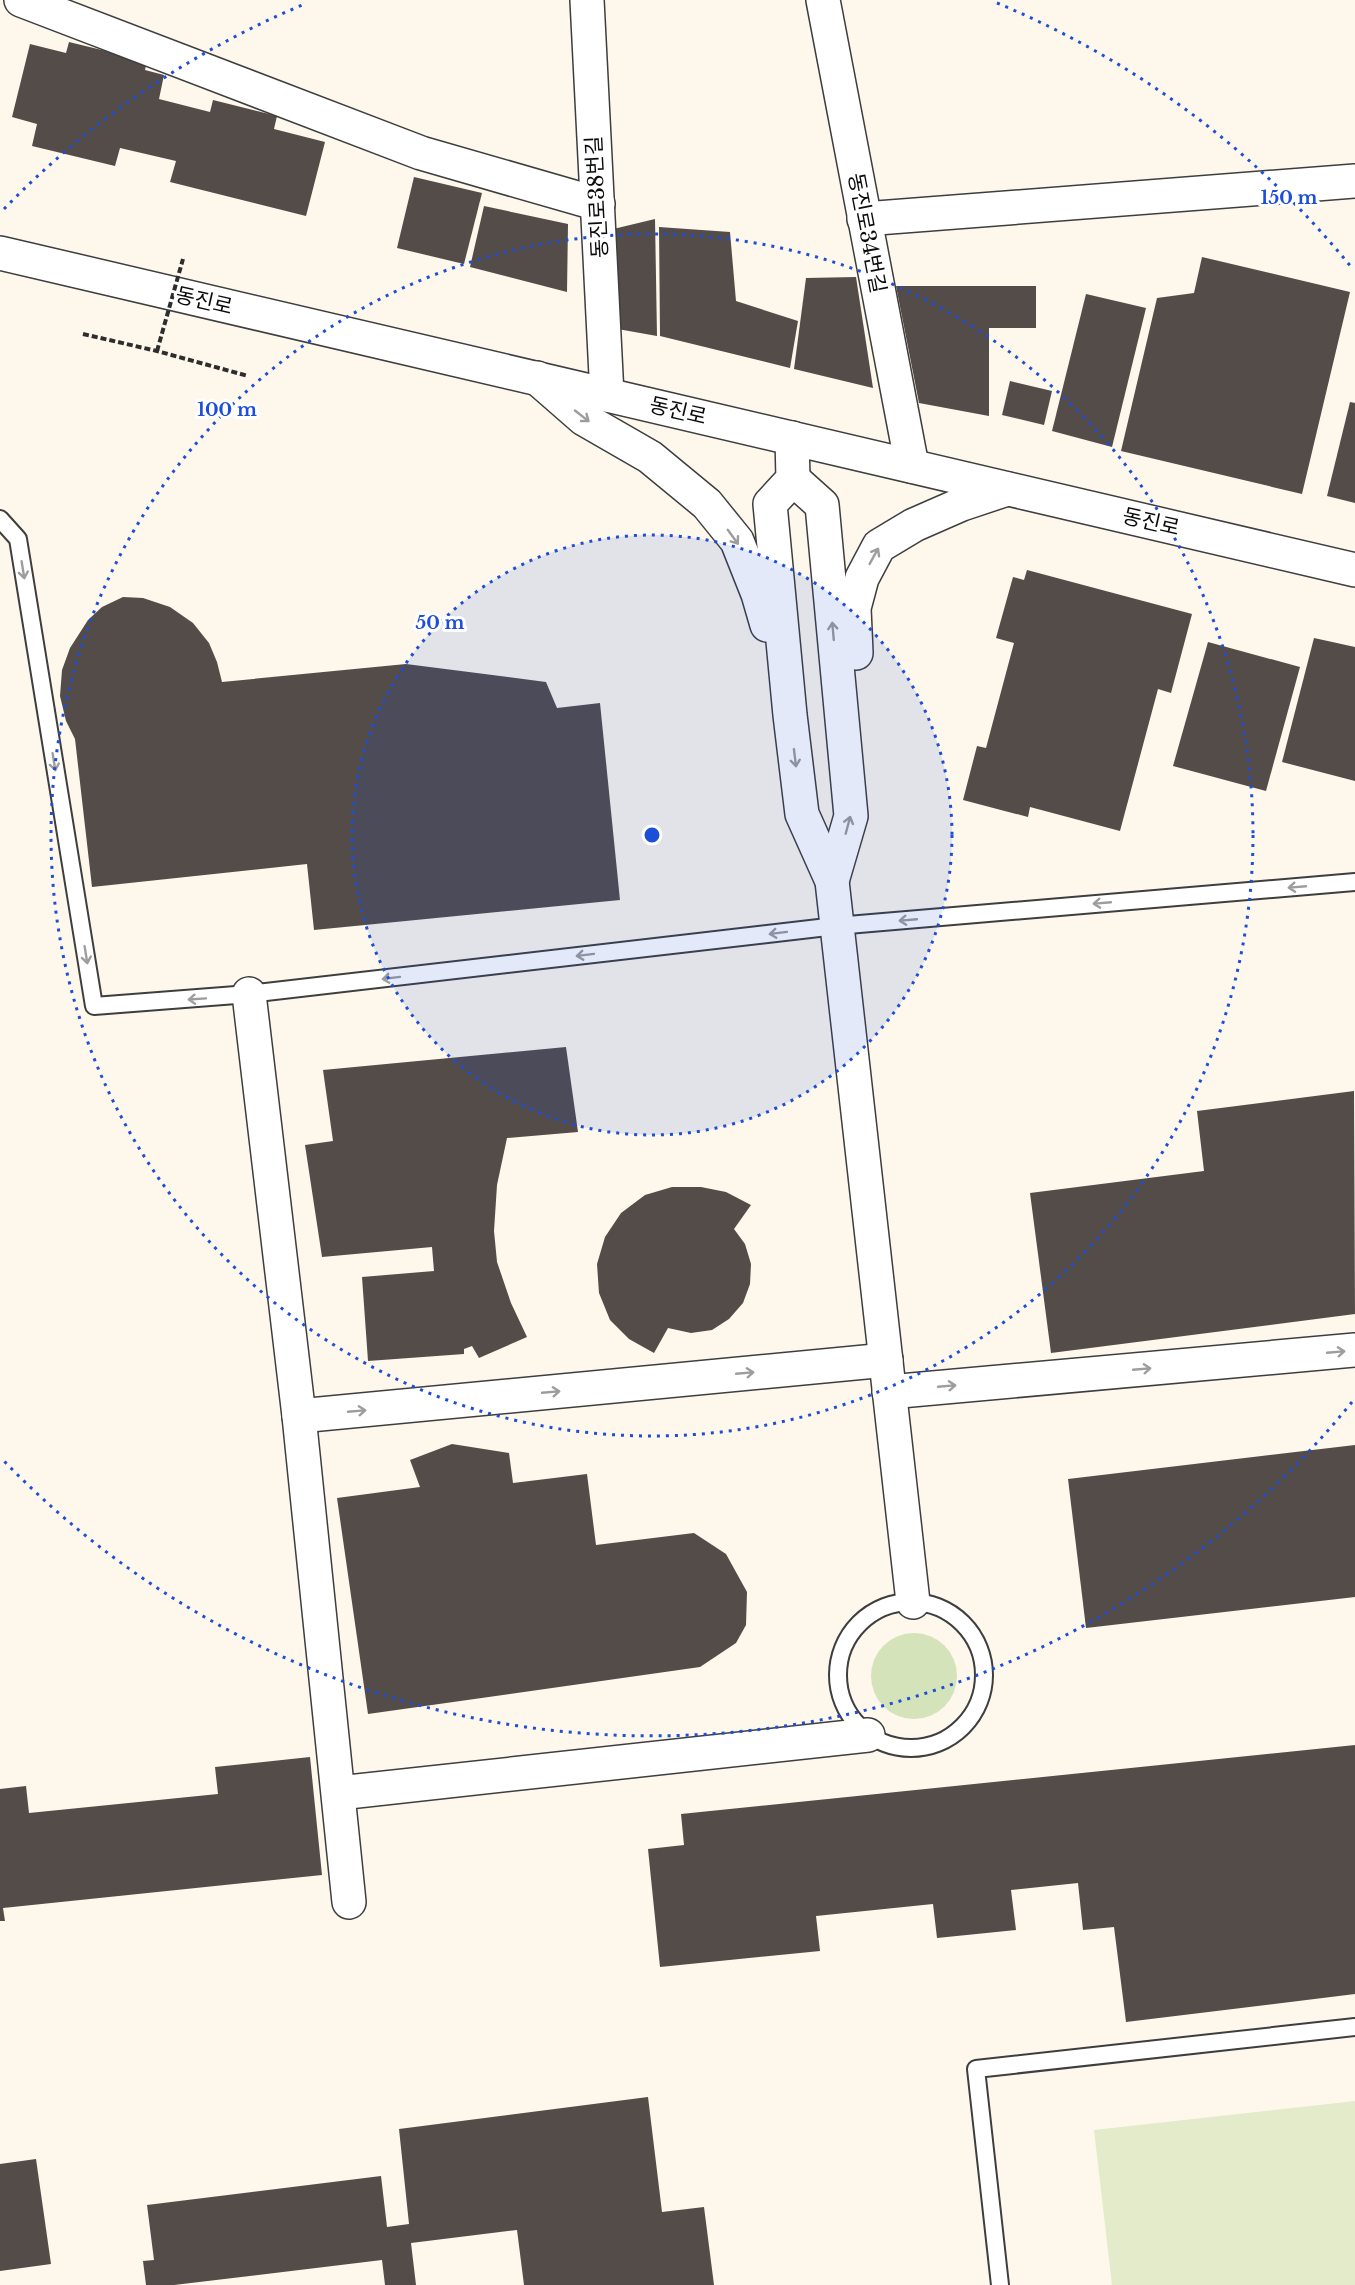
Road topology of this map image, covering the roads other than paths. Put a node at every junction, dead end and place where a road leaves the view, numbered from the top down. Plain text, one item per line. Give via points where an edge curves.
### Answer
1 (21, 0) edge
2 (587, 0) edge
3 (823, 0) edge
4 (1355, 181) edge
5 (598, 204) junction
6 (864, 219) junction
7 (0, 253) edge
8 (537, 378) junction
9 (607, 395) junction
10 (792, 438) junction
11 (912, 466) junction
12 (793, 479) junction
13 (1007, 489) junction
14 (0, 519) edge
15 (1355, 570) edge
16 (840, 712) junction
17 (790, 715) junction
18 (832, 881) junction
19 (1355, 882) edge
20 (836, 926) junction
21 (249, 994) junction
22 (1355, 1350) edge
23 (887, 1376) junction
24 (299, 1416) junction
25 (913, 1602) junction
26 (868, 1735) junction
27 (339, 1793) junction
28 (349, 1902) dead end
29 (1355, 2027) edge
30 (1000, 2285) edge

1 - 5 street via 421,153
2 - 5 street, 동진로38번길
3 - 6 street, 동진로34번길
4 - 6 street
5 - 9 street, 동진로38번길
6 - 11 street, 동진로34번길
7 - 8 street, 동진로
8 - 9 street, 동진로
8 -> 17 street via 584,419 650,457 707,504 737,541 758,594
9 - 10 street, 동진로
10 - 11 street, 동진로
10 - 12 street
11 - 13 street, 동진로
16 -> 12 street via 822,505
12 - 17 street via 770,504
13 - 15 street, 동진로
16 -> 13 street via 857,667 854,608 862,578 879,546 914,525
14 - 21 lane via 18,539 94,1006
18 -> 16 street via 851,816
17 -> 18 street via 802,814
18 - 20 street
19 -> 20 lane
20 -> 21 lane
20 - 23 street
21 - 24 street
23 -> 22 street
24 -> 23 street
23 - 25 street
24 - 27 street
25 - 26 lane via 890,1605 869,1614 852,1631 841,1652 837,1675 840,1698 851,1719
25 - 26 lane via 938,1606 959,1620 975,1639 984,1662 984,1688 979,1703 960,1730 939,1744 915,1749 890,1746
26 - 27 street
27 - 28 street
29 - 30 lane via 976,2070

